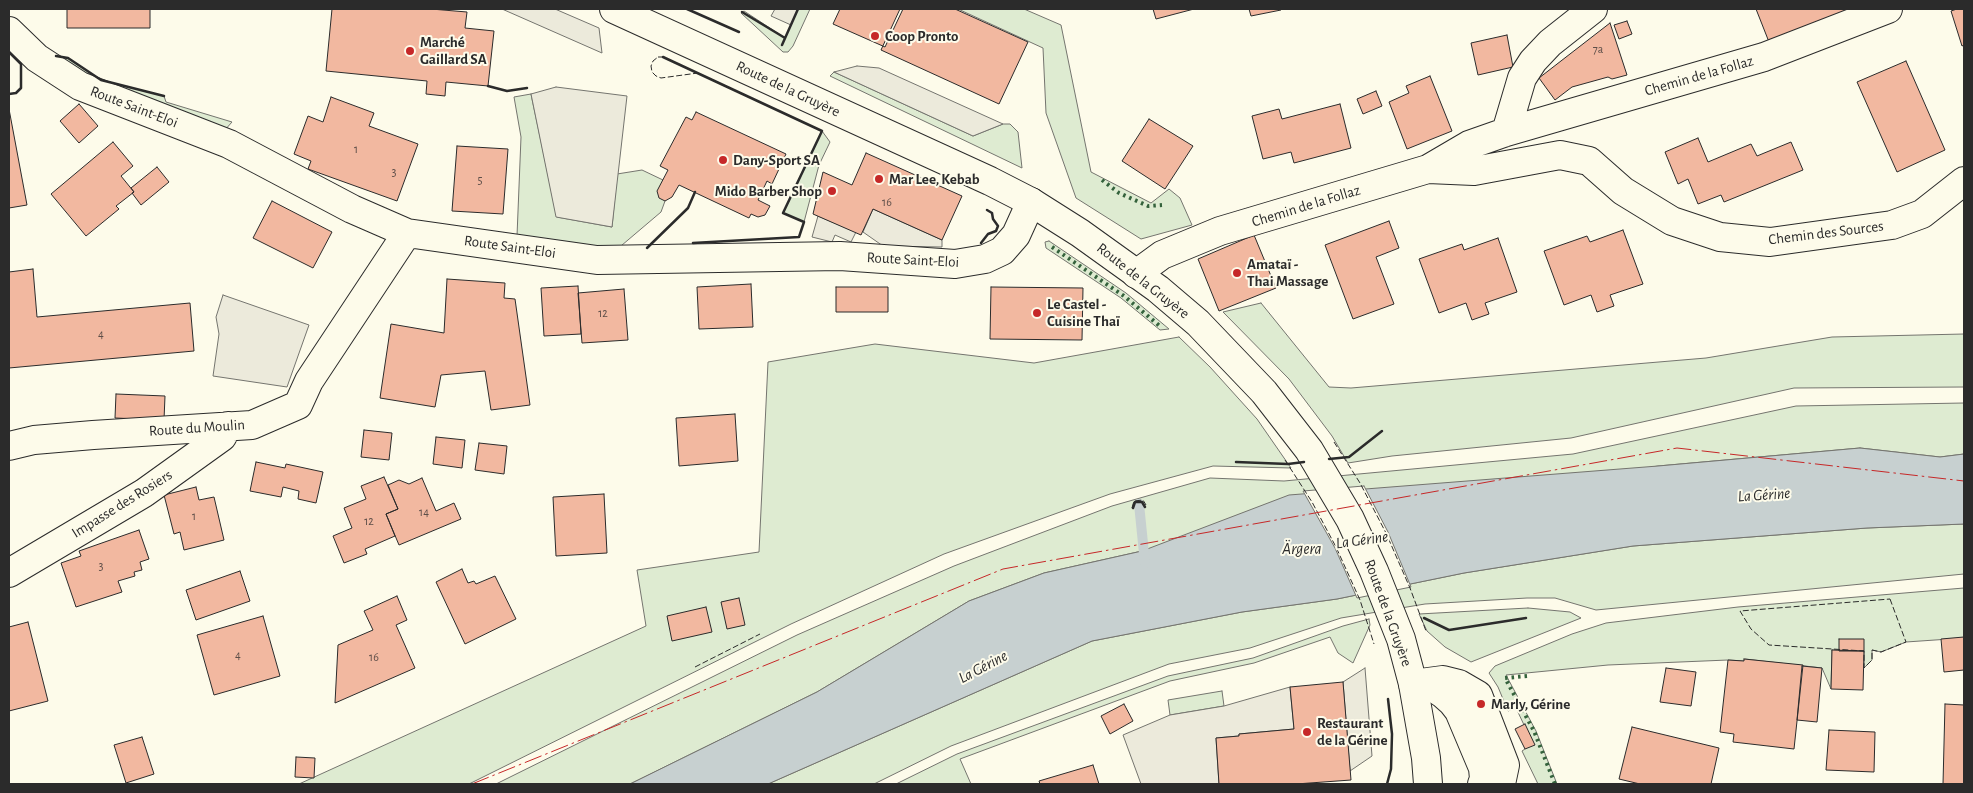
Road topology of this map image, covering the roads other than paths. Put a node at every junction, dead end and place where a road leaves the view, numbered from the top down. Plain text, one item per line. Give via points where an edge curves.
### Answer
1 (614, 9) edge
2 (1593, 9) edge
3 (1888, 9) edge
4 (9, 31) edge
5 (1506, 132) junction
6 (1428, 169) junction
7 (1964, 181) edge
8 (1031, 202) junction
9 (407, 233) junction
10 (1136, 274) junction
11 (228, 426) junction
12 (9, 446) edge
13 (9, 573) edge
14 (1413, 684) junction
15 (1428, 784) edge
16 (1482, 784) edge
17 (1501, 784) edge

1 - 8 street, Route de la Gruyère
2 - 5 street via 1533,61 1522,78
3 - 5 street, Chemin de la Follaz via 1764,57
4 - 9 street, Route Saint-Eloi via 37,58 80,86 229,144 352,209
5 - 6 street, Chemin de la Follaz via 1469,145
6 - 7 street, Chemin des Sources via 1474,172 1560,155 1589,161 1623,191 1672,221 1720,237 1770,242 1892,225 1922,214
6 - 10 street, Chemin de la Follaz via 1220,231 1162,255
8 - 9 street, Route Saint-Eloi via 1016,234 1002,251 985,259 955,264 840,256 598,260
8 - 10 street, Route de la Gruyère
9 - 11 street, Route du Moulin via 309,381 298,405 252,425
10 - 14 street, Route de la Gruyère via 1158,288 1228,353 1264,392 1309,450 1350,518 1374,571
11 - 12 street, Route du Moulin via 34,440
11 - 13 street, Impasse des Rosiers via 222,437 144,493
14 - 15 street, Route de la Gruyère
14 - 16 street via 1438,691 1459,711 1483,768
14 - 17 street via 1444,680 1478,694 1506,765

